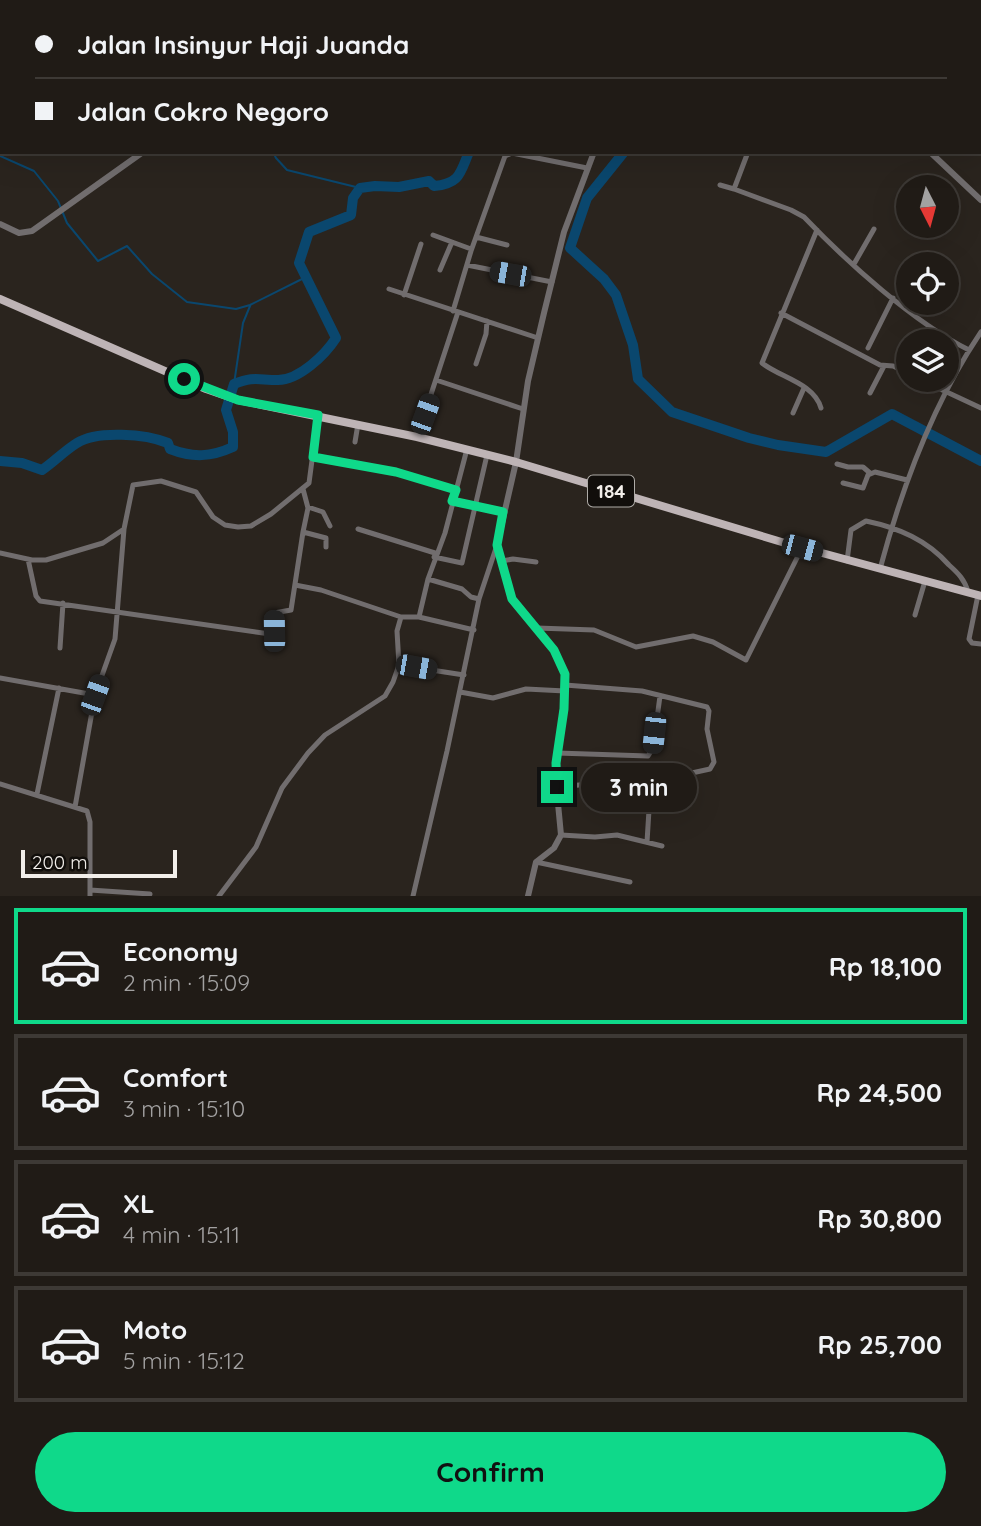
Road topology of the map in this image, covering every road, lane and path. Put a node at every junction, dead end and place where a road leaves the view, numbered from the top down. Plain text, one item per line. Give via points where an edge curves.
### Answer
1 (140, 154) edge
2 (593, 154) edge
3 (747, 154) edge
4 (936, 154) edge
5 (587, 168) junction
6 (720, 185) dead end
7 (734, 189) junction
8 (981, 200) edge
9 (0, 225) edge
10 (874, 229) dead end
11 (817, 230) junction
12 (433, 235) dead end
13 (476, 237) junction
14 (452, 242) junction
15 (421, 244) dead end
16 (507, 245) dead end
17 (471, 249) junction
18 (854, 264) junction
19 (467, 265) junction
20 (440, 270) dead end
21 (552, 282) junction
22 (389, 289) dead end
23 (404, 295) junction
24 (894, 298) junction
25 (0, 299) edge
26 (455, 312) junction
27 (781, 313) junction
28 (487, 321) junction
29 (981, 332) edge
30 (538, 338) junction
31 (868, 348) dead end
32 (968, 350) junction
33 (476, 364) dead end
34 (884, 366) junction
35 (896, 367) edge
36 (959, 368) edge
37 (436, 380) junction
38 (804, 388) junction
39 (947, 392) joint
40 (870, 393) dead end
41 (821, 408) dead end
42 (981, 408) edge
43 (523, 409) junction
44 (793, 413) dead end
45 (318, 415) junction
46 (358, 424) junction
47 (416, 437) junction
48 (355, 442) dead end
49 (467, 449) junction
50 (486, 455) junction
51 (313, 457) junction
52 (516, 463) junction
53 (838, 464) dead end
54 (870, 473) junction
55 (906, 480) junction
56 (843, 483) dead end
57 (303, 489) junction
58 (456, 490) junction
59 (452, 501) junction
60 (475, 505) junction
61 (308, 507) junction
62 (503, 512) junction
63 (330, 526) dead end
64 (891, 527) junction
65 (124, 529) junction
66 (358, 529) dead end
67 (303, 532) junction
68 (497, 545) junction
69 (326, 547) dead end
70 (802, 548) junction
71 (0, 553) edge
72 (435, 555) junction
73 (28, 559) junction
74 (502, 561) junction
75 (847, 561) junction
76 (536, 562) dead end
77 (880, 569) junction
78 (428, 579) junction
79 (925, 581) junction
80 (295, 585) junction
81 (968, 593) junction
82 (979, 596) edge
83 (479, 599) junction
84 (63, 603) junction
85 (118, 612) junction
86 (915, 615) dead end
87 (401, 617) junction
88 (419, 617) junction
89 (537, 628) junction
90 (474, 629) junction
91 (981, 644) edge
92 (60, 648) dead end
93 (398, 665) junction
94 (464, 676) junction
95 (0, 678) edge
96 (60, 688) junction
97 (565, 688) junction
98 (460, 692) junction
99 (95, 695) junction
100 (660, 696) junction
101 (557, 753) junction
102 (651, 778) junction
103 (0, 784) edge
104 (557, 787) junction
105 (37, 794) junction
106 (75, 807) junction
107 (561, 835) junction
108 (647, 842) junction
109 (662, 846) dead end
110 (536, 862) junction
111 (630, 882) dead end
112 (90, 893) edge
113 (150, 894) dead end
114 (219, 896) edge
115 (413, 896) edge
116 (528, 896) edge

1 - 9 street via 40,226 25,233
2 - 5 street
3 - 7 street
4 - 8 street
5 - 13 street via 506,155
5 - 21 street
6 - 7 street
7 - 11 street via 798,213
10 - 18 street
11 - 18 street
11 - 27 street
12 - 14 street
13 - 16 street
13 - 17 street
14 - 17 street
14 - 20 street
15 - 23 street
17 - 19 street
18 - 24 street
19 - 21 street
19 - 26 street
21 - 30 street
22 - 23 street
23 - 26 street
24 - 31 street
24 - 32 street
25 - 45 main road, 184 via 223,395
26 - 28 street
26 - 37 street
27 - 34 street
27 - 38 street via 762,363
28 - 30 street
28 - 33 street
29 - 32 street
30 - 43 street
32 - 36 street
34 - 35 street
34 - 40 street
37 - 43 street
37 - 47 street
38 - 41 street
38 - 44 street
39 - 42 street
39 - 55 street
43 - 52 street
45 - 46 main road, 184
45 - 51 street
46 - 47 main road, 184
46 - 48 street
47 - 49 main road, 184
49 - 50 main road, 184
49 - 58 street
50 - 52 main road, 184
50 - 60 street
51 - 57 street via 310,479
51 - 58 street via 396,472
52 - 62 street
52 - 70 main road, 184
53 - 54 street via 863,467
54 - 55 street
54 - 56 street via 863,488
55 - 64 street
57 - 61 street
57 - 65 street via 257,523 237,527 213,517 192,490 161,481 136,483
58 - 59 street
59 - 60 street
59 - 72 street
60 - 62 street
60 - 72 street via 461,563
61 - 63 street via 324,512
61 - 67 street
62 - 68 street
64 - 75 street via 866,521 855,527 849,533
64 - 77 street
64 - 81 street via 941,555
65 - 73 street via 82,550 46,560
65 - 85 street
66 - 72 street
67 - 69 street via 326,538
67 - 80 street
68 - 74 street
68 - 83 street
70 - 75 main road, 184
70 - 89 street via 746,660 693,636 636,647 594,630
71 - 73 street
72 - 78 street
73 - 84 street via 38,600
74 - 76 street
74 - 89 street via 512,599
75 - 77 main road, 184
77 - 79 main road, 184
78 - 83 street
78 - 88 street
79 - 81 main road, 184
79 - 86 street
80 - 85 street via 291,610 274,613 270,634
80 - 87 street
81 - 82 main road, 184
82 - 91 street via 969,639
83 - 90 street
84 - 85 street
84 - 92 street
85 - 99 street via 113,647
87 - 88 street
87 - 93 street
88 - 90 street
89 - 97 street via 562,664
90 - 94 street
93 - 94 street
93 - 114 street via 385,696 325,735 296,769 277,797 256,847
94 - 98 street
95 - 96 street
96 - 99 street
96 - 105 street
97 - 98 street via 526,689 493,698
97 - 100 street via 636,690
97 - 101 street
98 - 115 street
99 - 106 street
100 - 101 street via 648,756
100 - 102 street via 708,708 714,762 708,770
101 - 104 street
102 - 104 street
102 - 108 street
103 - 105 street
104 - 107 street
105 - 106 street
106 - 112 street via 85,809 89,816
107 - 108 street via 617,835
107 - 110 street via 554,848
108 - 109 street
110 - 111 street
110 - 116 street
112 - 113 street

